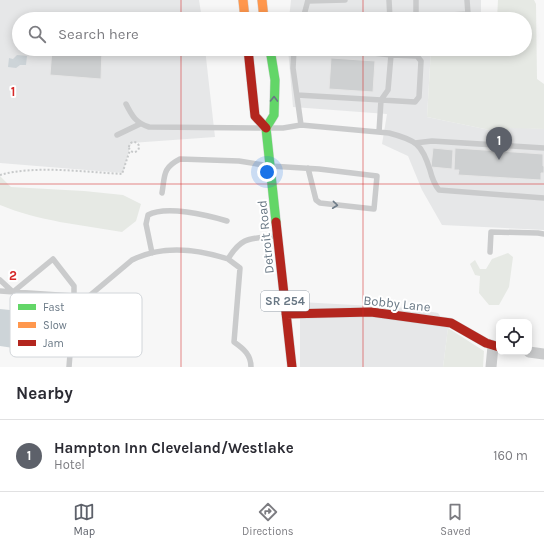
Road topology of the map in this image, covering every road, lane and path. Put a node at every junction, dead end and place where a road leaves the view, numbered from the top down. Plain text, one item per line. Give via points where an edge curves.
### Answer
1 (243, 0) edge
2 (262, 0) edge
3 (308, 0) edge
4 (345, 0) edge
5 (389, 0) edge
6 (416, 0) edge
7 (468, 0) edge
8 (244, 12) edge
9 (263, 12) edge
10 (305, 12) edge
11 (390, 12) edge
12 (415, 12) edge
13 (468, 12) edge
14 (249, 56) edge
15 (271, 56) edge
16 (294, 56) edge
17 (391, 56) edge
18 (417, 56) edge
19 (297, 95) junction
20 (381, 100) junction
21 (126, 104) dead end
22 (140, 124) junction
23 (301, 125) junction
24 (266, 128) junction
25 (379, 132) junction
26 (117, 135) dead end
27 (415, 143) junction
28 (544, 148) edge
29 (130, 150) junction
30 (270, 166) junction
31 (308, 168) junction
32 (0, 175) edge
33 (162, 193) dead end
34 (544, 198) edge
35 (227, 221) dead end
36 (544, 234) edge
37 (277, 236) junction
38 (490, 252) dead end
39 (152, 253) junction
40 (228, 259) junction
41 (0, 280) edge
42 (0, 291) edge
43 (13, 292) junction
44 (28, 293) edge
45 (75, 293) edge
46 (93, 293) edge
47 (286, 314) junction
48 (496, 347) edge
49 (532, 352) edge
50 (544, 354) edge
51 (70, 357) edge
52 (69, 367) edge
53 (251, 367) edge
54 (292, 367) edge
55 (491, 367) edge

1 - 8 main road
2 - 9 main road
3 - 4 lane
3 - 10 lane
5 - 11 lane
6 - 12 lane
7 - 13 lane
14 - 24 main road, Detroit Road / SR 254 via 255,116
24 -> 15 main road via 274,115 275,80
16 - 19 lane
17 - 20 lane via 388,90
18 - 20 lane via 421,61 419,97 415,102
19 - 20 lane
19 - 23 lane
20 - 25 lane
21 - 22 lane
22 - 24 lane via 149,127
22 - 26 lane
23 - 24 lane
23 - 25 lane
24 - 30 main road, Detroit Road / SR 254
25 - 27 lane via 399,136
27 - 28 lane via 432,141
27 - 34 lane via 426,156 434,185 439,190
29 - 29 path via 136,152 139,144 131,143
29 - 32 path via 122,174 46,170 14,171
30 - 31 lane
30 - 33 lane via 239,161 180,159 167,168
30 - 37 main road, Detroit Road / SR 254
31 -> 31 lane via 316,200 320,203 374,209 377,176
35 - 39 lane via 204,214 153,212 148,215 146,224
36 - 38 lane via 491,232
37 - 40 lane via 240,243
37 - 47 main road, Detroit Road / SR 254
39 - 40 lane via 182,250
39 - 46 lane via 132,260
40 - 53 lane via 240,268 234,342 248,354
41 - 43 lane
42 - 43 lane
43 - 44 lane
43 - 45 lane via 53,259 74,286
47 - 48 main road, Bobby Lane via 371,312 451,324
47 - 54 main road, Detroit Road / SR 254
48 - 55 street
49 - 50 street
51 - 52 lane

